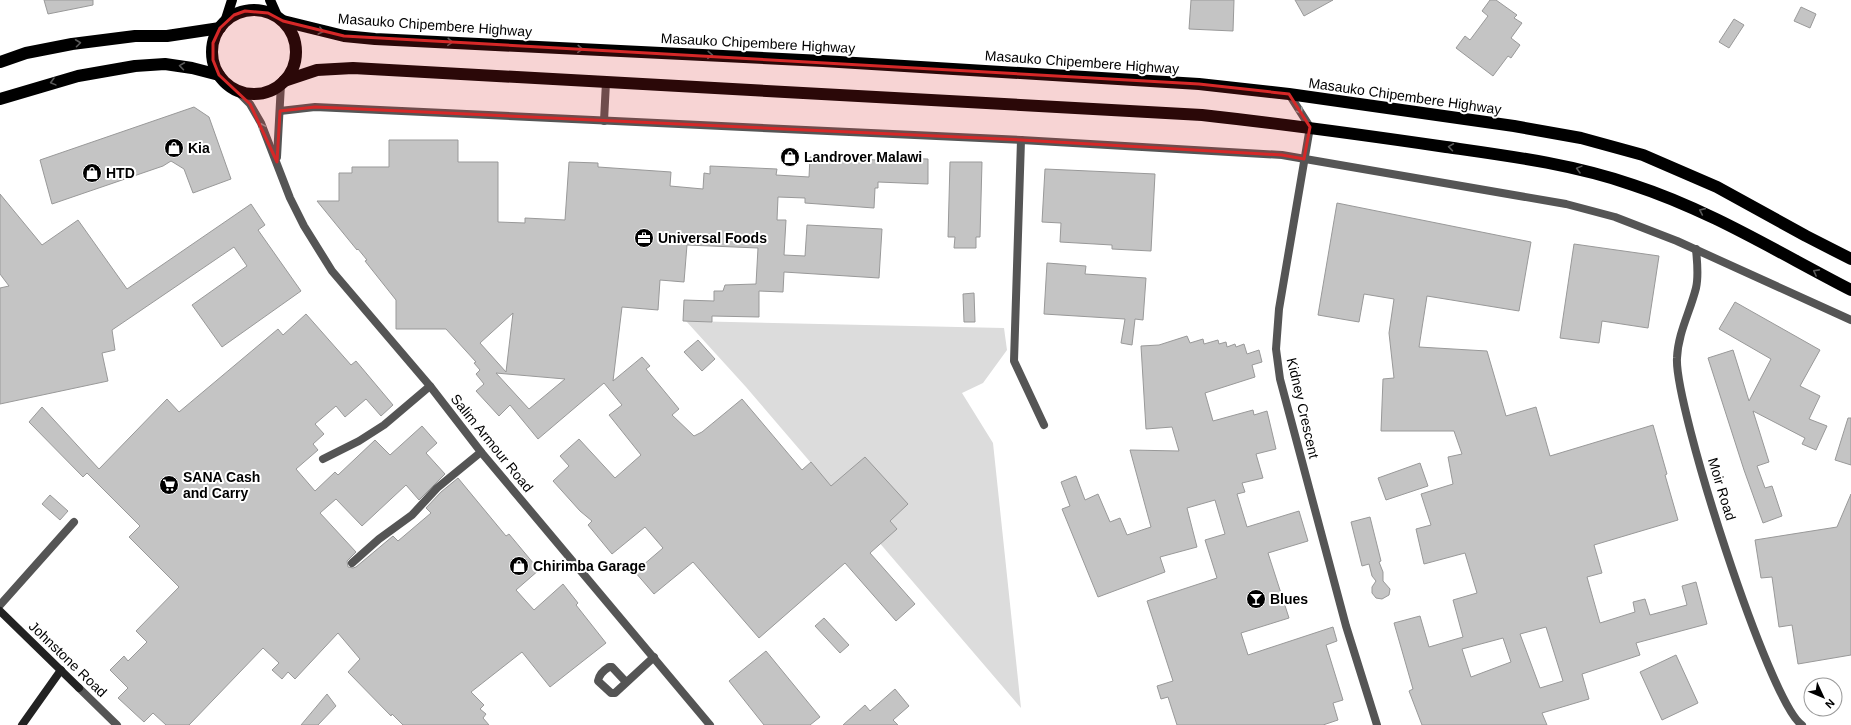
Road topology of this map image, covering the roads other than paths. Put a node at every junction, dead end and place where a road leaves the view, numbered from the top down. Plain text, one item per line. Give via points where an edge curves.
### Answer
1 (232, 0) edge
2 (270, 0) edge
3 (281, 20) junction
4 (222, 25) junction
5 (0, 62) edge
6 (219, 76) junction
7 (606, 82) junction
8 (282, 83) junction
9 (237, 91) junction
10 (1289, 94) junction
11 (0, 99) edge
12 (280, 111) junction
13 (604, 121) junction
14 (1310, 127) junction
15 (1021, 140) junction
16 (1304, 159) junction
17 (277, 162) junction
18 (1696, 249) junction
19 (1851, 259) edge
20 (1851, 290) edge
21 (1851, 320) edge
22 (430, 386) junction
23 (1044, 425) dead end
24 (481, 452) junction
25 (323, 459) dead end
26 (74, 522) dead end
27 (352, 563) dead end
28 (0, 604) edge
29 (0, 611) edge
30 (654, 657) junction
31 (61, 670) junction
32 (626, 682) dead end
33 (22, 725) edge
34 (117, 725) edge
35 (710, 725) edge
36 (1377, 725) edge
37 (1802, 725) edge

1 - 4 main road
2 - 3 main road
3 - 4 highway via 268,12 257,10 240,13
3 - 8 highway via 291,32 296,57 292,70
3 -> 10 highway, Masauko Chipembere Highway via 352,37 823,61 1168,82
5 -> 4 highway via 26,53 72,44 135,36 167,36
4 - 6 highway via 213,44 213,60
6 - 9 highway
6 -> 11 highway via 165,64 135,66 78,76
7 - 8 highway via 353,68 317,70
7 - 13 street
7 - 14 highway via 1202,115
8 - 9 highway via 260,94
8 - 12 street, Salim Armour Road
17 -> 9 street, Salim Armour Road via 261,123 250,104
10 -> 14 street
10 - 19 highway, Masauko Chipembere Highway via 1514,126 1581,138 1643,155 1717,187
12 - 13 street via 315,106
12 - 17 street, Salim Armour Road
13 - 15 street
14 - 16 street, Kidney Crescent
20 -> 14 highway via 1704,212 1632,184 1576,168 1511,156
15 - 16 street via 1282,155
15 - 23 street via 1014,361
16 - 18 street via 1566,204 1615,217
16 - 36 street, Kidney Crescent via 1279,310 1276,349 1280,379 1346,626
17 - 22 street, Salim Armour Road via 290,198 304,226 332,271
18 - 21 street
18 - 37 street, Moir Road via 1696,288 1683,322 1676,359 1682,399 1739,592 1779,690 1792,714
22 - 24 street, Salim Armour Road
22 - 25 street via 378,429
24 - 27 street via 437,488 412,516
24 - 30 street, Salim Armour Road
26 - 28 street
29 - 31 street, Johnstone Road
30 - 32 street
30 - 35 street, Salim Armour Road
31 - 33 street
31 - 34 street, Johnstone Road

